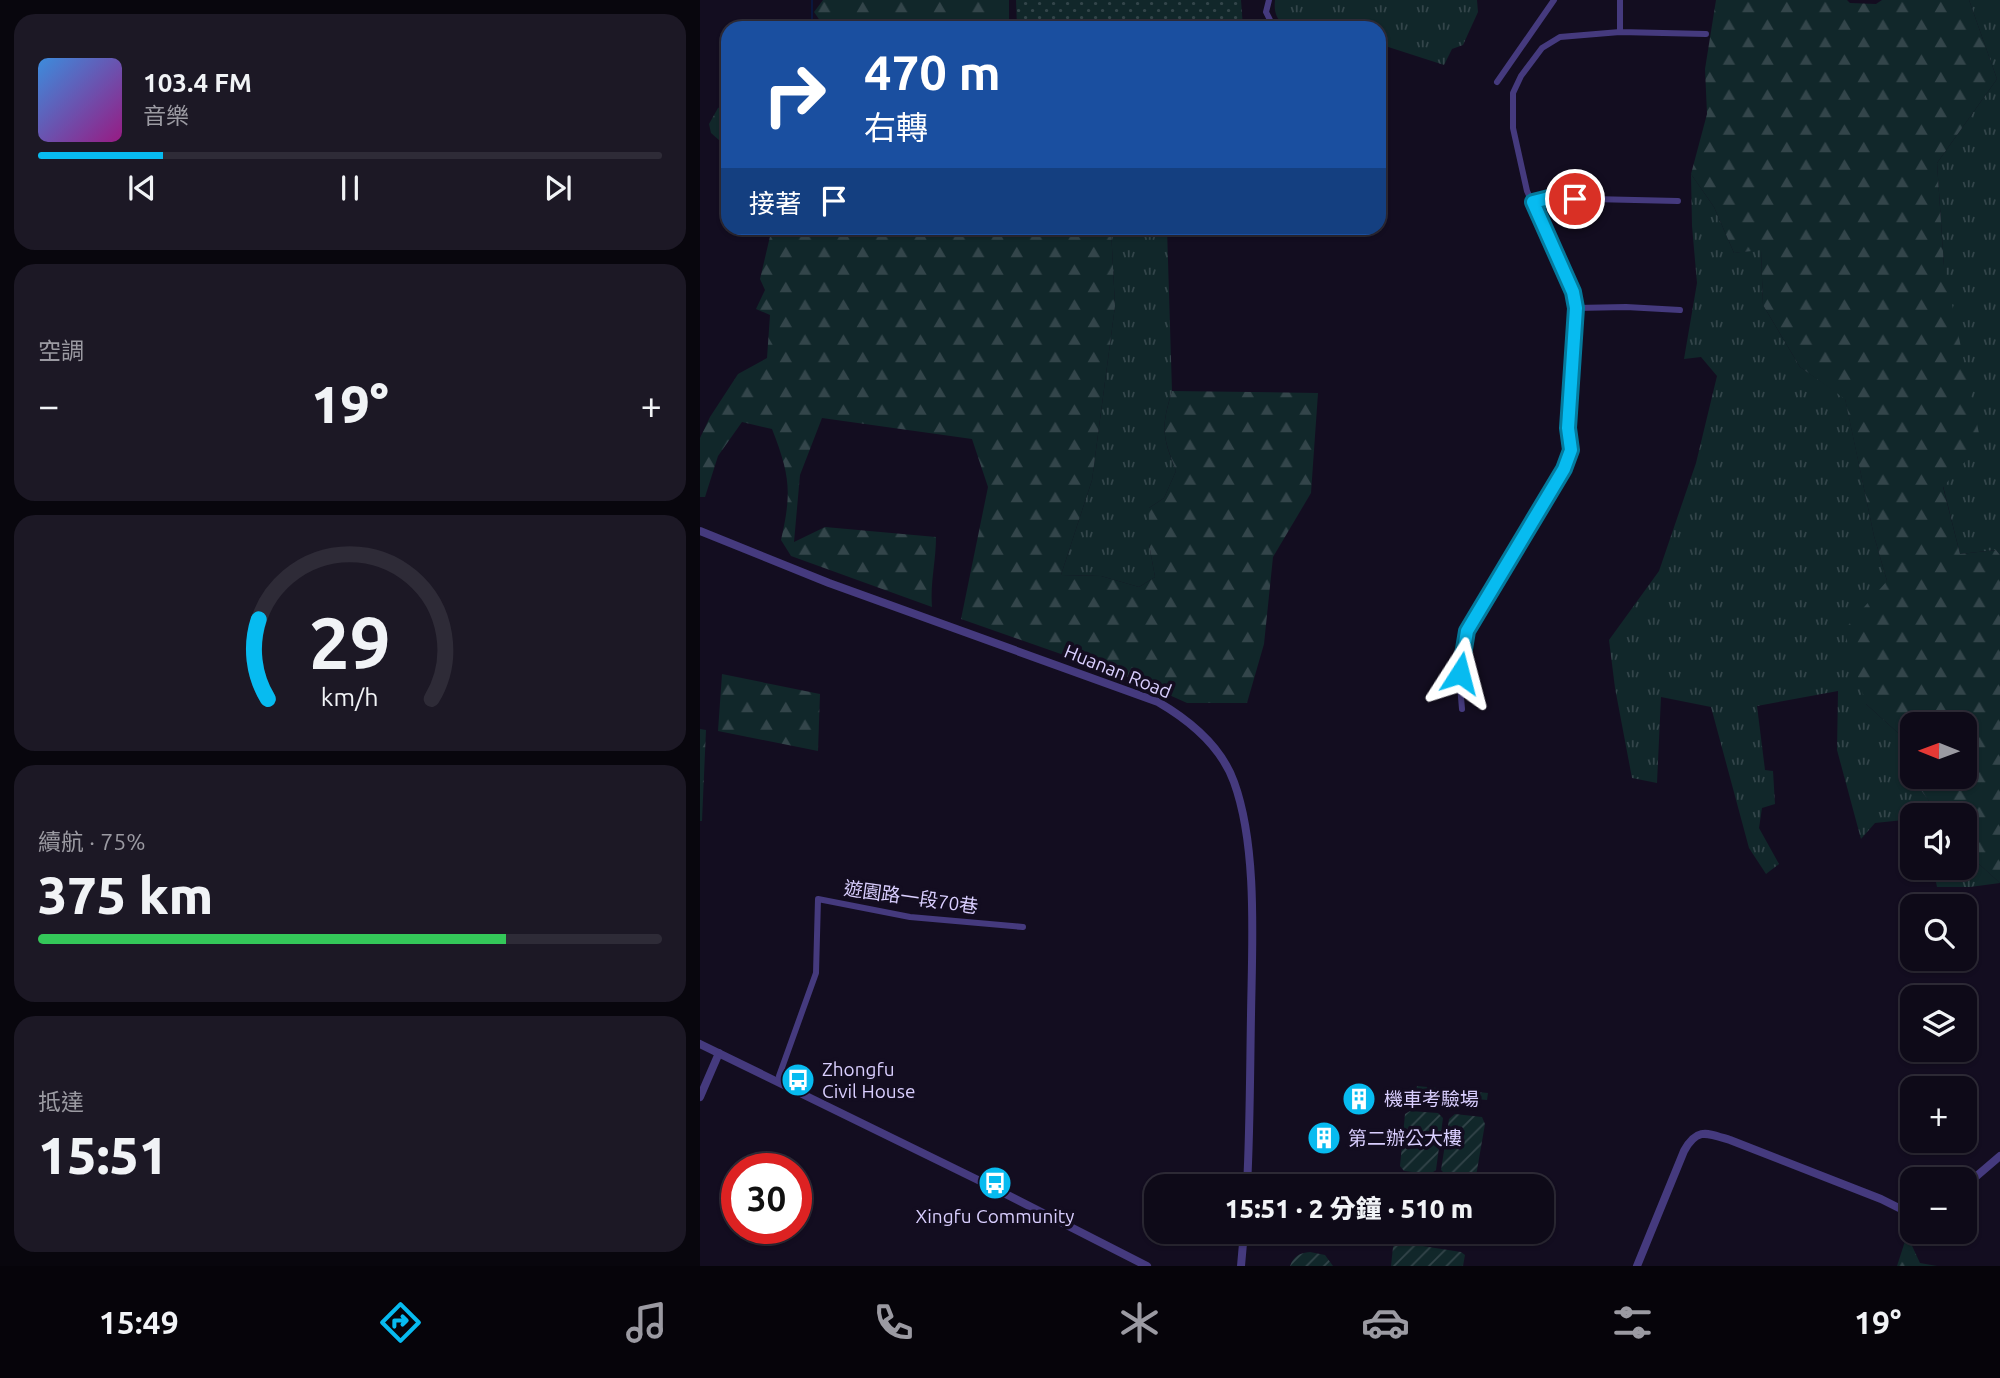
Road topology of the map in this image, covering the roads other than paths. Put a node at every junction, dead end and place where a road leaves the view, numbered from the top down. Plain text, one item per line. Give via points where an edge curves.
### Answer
1 (1269, 0) edge
2 (1554, 0) edge
3 (1620, 0) edge
4 (1270, 21) edge
5 (1620, 32) junction
6 (1706, 34) dead end
7 (1497, 82) dead end
8 (1678, 201) dead end
9 (1533, 202) junction
10 (1576, 308) junction
11 (1680, 310) dead end
12 (700, 531) edge
13 (1462, 709) dead end
14 (1023, 928) dead end
15 (700, 1044) edge
16 (719, 1053) junction
17 (780, 1083) junction
18 (700, 1097) edge
19 (2000, 1156) edge
20 (1247, 1174) edge
21 (1977, 1176) edge
22 (1900, 1208) edge
23 (1243, 1244) edge
24 (1147, 1266) edge
25 (1241, 1266) edge
26 (1637, 1266) edge

1 - 4 street via 1266,12
2 - 7 street
3 - 5 street
5 - 6 street
5 - 9 street via 1560,37 1542,48 1521,76 1513,93 1513,128
8 - 9 street via 1549,198
9 - 10 street
10 - 11 street
10 - 13 street via 1568,428 1571,450 1467,631 1460,673
12 - 20 street, Huanan Road via 829,583 1131,690 1181,715 1212,747 1233,779 1248,845
14 - 17 street, 遊園路一段70巷 via 910,917 818,899 816,973
15 - 16 street
16 - 17 street
16 - 18 street
17 - 24 street
19 - 21 street
22 - 26 street via 1705,1133 1695,1136 1684,1151
23 - 25 street

